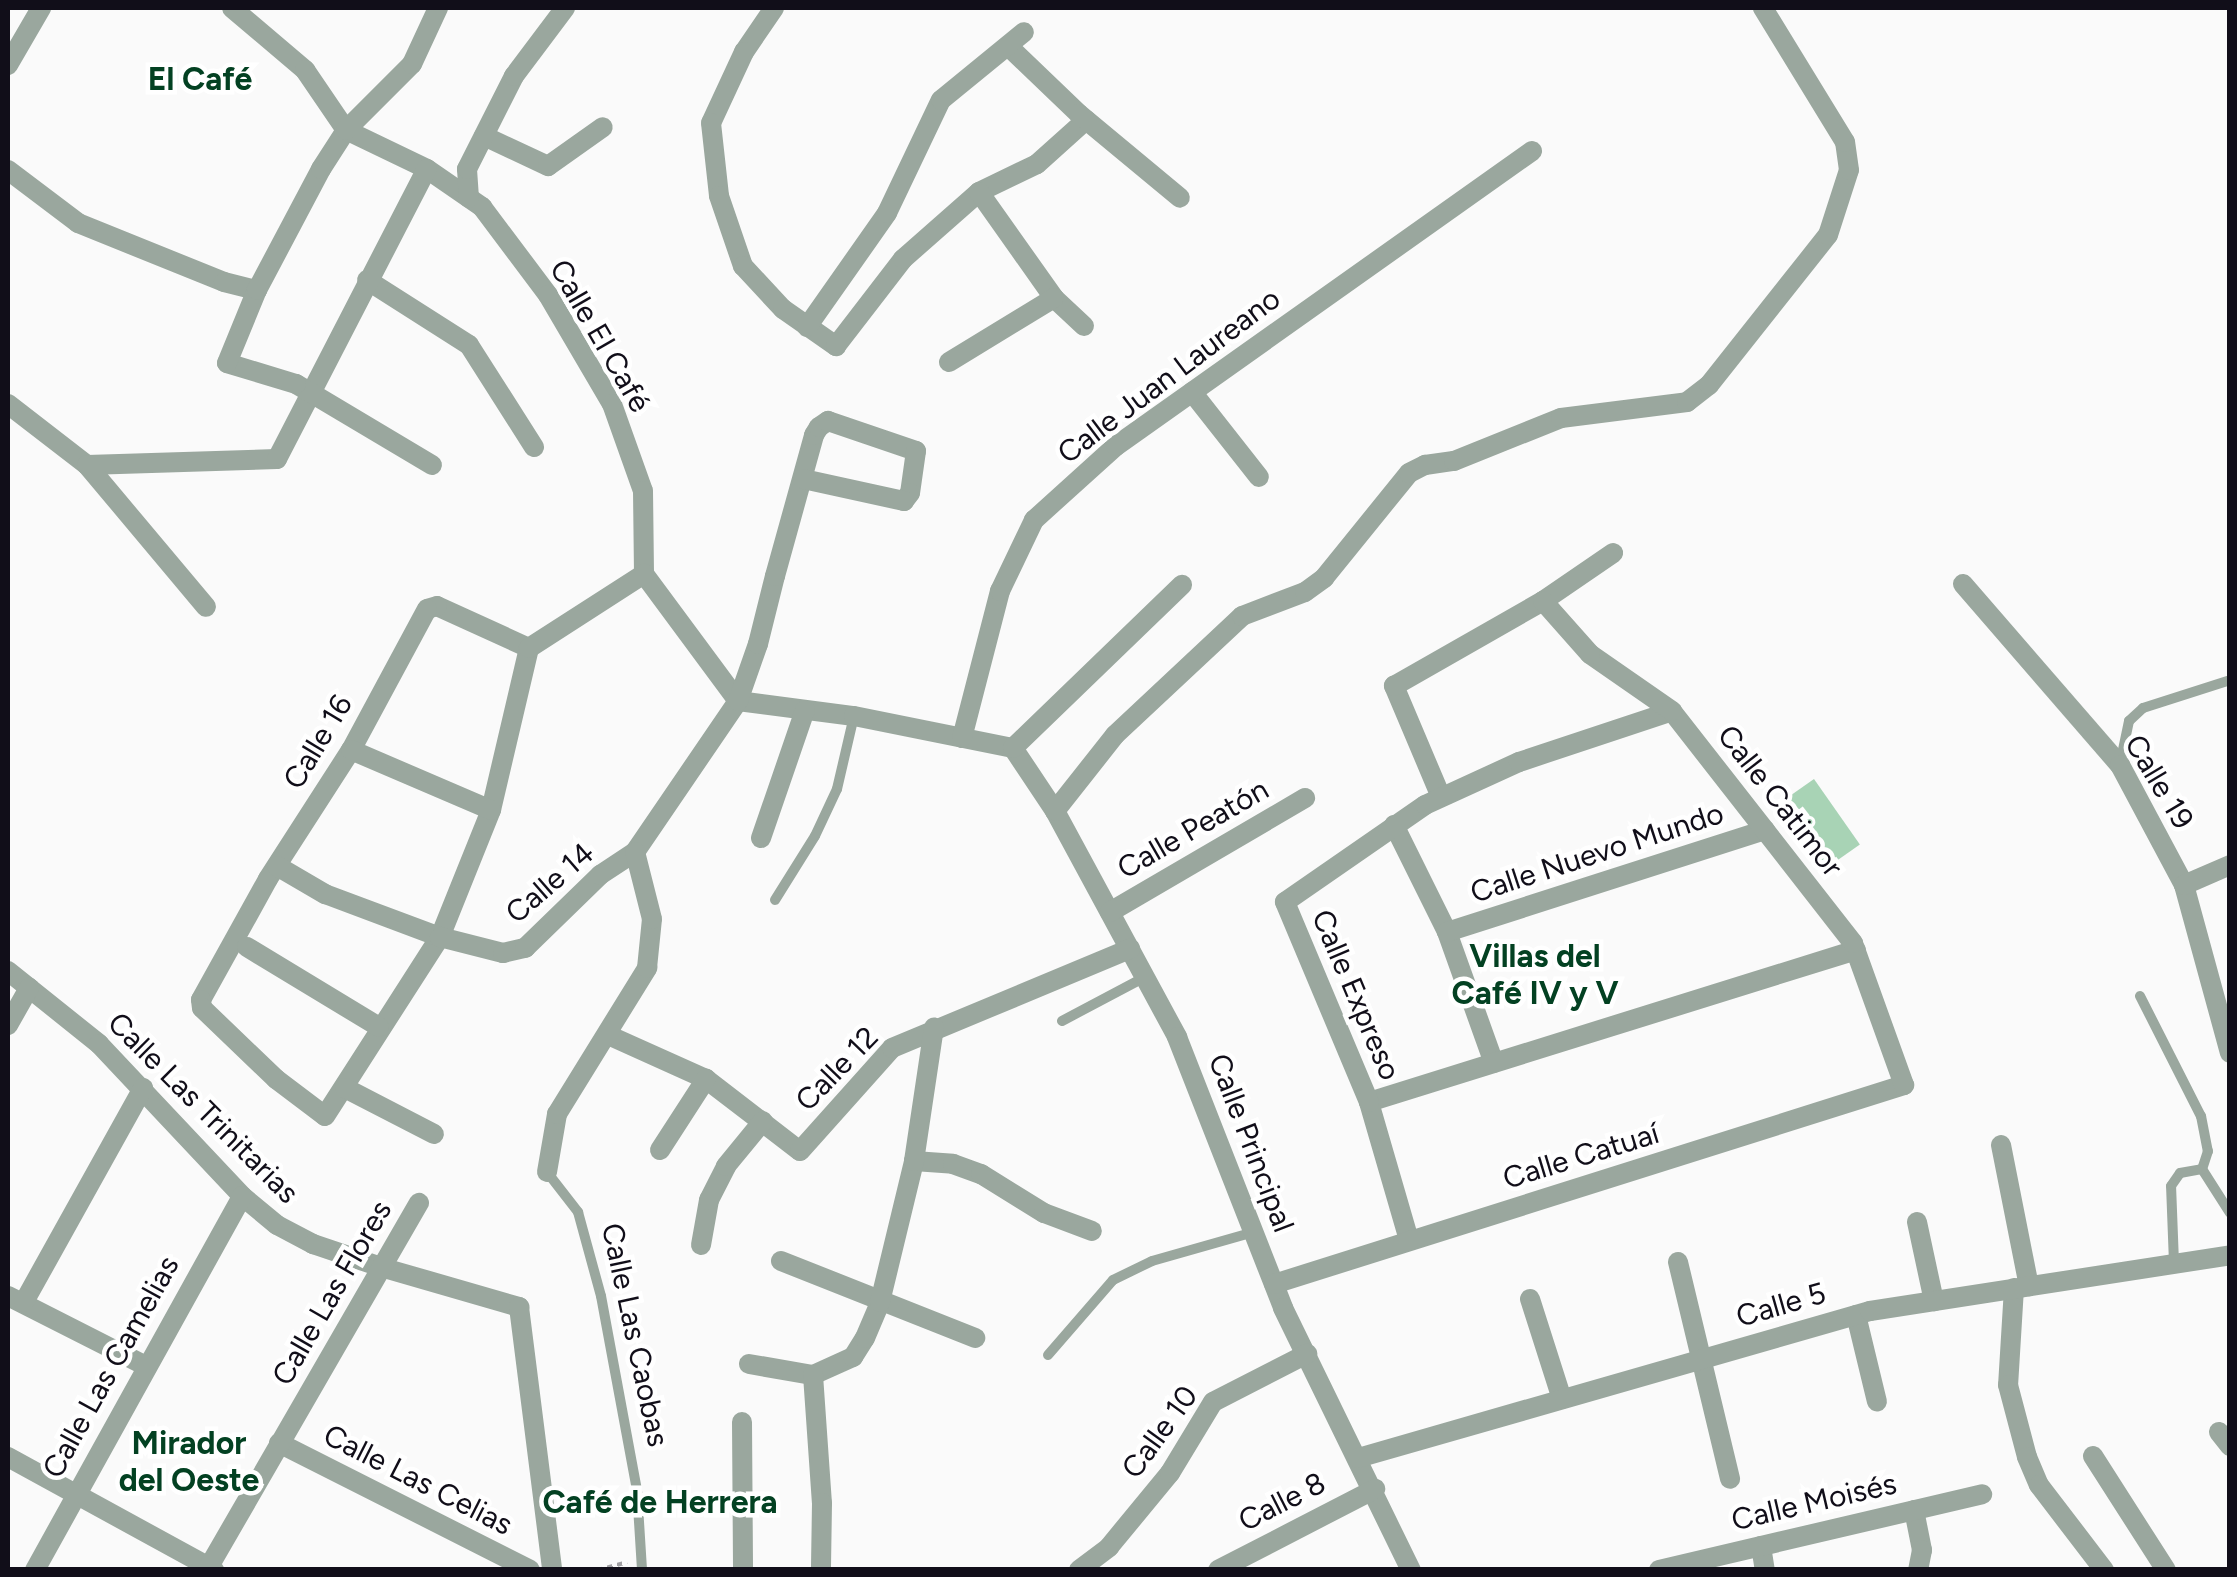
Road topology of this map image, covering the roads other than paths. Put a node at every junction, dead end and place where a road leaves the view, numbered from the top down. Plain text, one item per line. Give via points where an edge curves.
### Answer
1 (42, 8) edge
2 (232, 8) edge
3 (438, 8) edge
4 (565, 8) edge
5 (774, 8) edge
6 (1763, 8) edge
7 (13, 42) edge
8 (8, 65) edge
9 (1086, 120) junction
10 (603, 127) dead end
11 (346, 130) junction
12 (484, 136) junction
13 (1532, 151) dead end
14 (426, 169) junction
15 (8, 170) edge
16 (979, 192) junction
17 (468, 198) junction
18 (1180, 198) dead end
19 (366, 280) junction
20 (257, 290) junction
21 (1054, 298) junction
22 (1084, 326) dead end
23 (807, 327) junction
24 (949, 362) dead end
25 (1192, 392) junction
26 (311, 396) junction
27 (8, 404) edge
28 (534, 447) dead end
29 (88, 464) junction
30 (432, 465) dead end
31 (1259, 477) dead end
32 (803, 479) junction
33 (1613, 553) dead end
34 (644, 574) junction
35 (1963, 584) dead end
36 (1182, 585) dead end
37 (1543, 601) junction
38 (206, 606) dead end
39 (529, 648) junction
40 (2230, 680) edge
41 (738, 701) junction
42 (805, 710) junction
43 (1672, 711) junction
44 (854, 716) junction
45 (962, 738) junction
46 (1013, 748) junction
47 (351, 750) junction
48 (2120, 764) junction
49 (1441, 797) junction
50 (1305, 798) dead end
51 (491, 810) junction
52 (1055, 811) junction
53 (1394, 825) junction
54 (1765, 830) junction
55 (761, 838) dead end
56 (635, 852) junction
57 (2230, 865) edge
58 (277, 866) junction
59 (2184, 885) junction
60 (775, 900) dead end
61 (1110, 912) junction
62 (1447, 932) junction
63 (440, 937) junction
64 (246, 947) dead end
65 (1130, 950) junction
66 (1856, 950) junction
67 (8, 971) edge
68 (1145, 977) junction
69 (29, 988) junction
70 (2140, 996) dead end
71 (1062, 1021) dead end
72 (8, 1025) edge
73 (380, 1027) junction
74 (934, 1027) junction
75 (608, 1035) junction
76 (2230, 1052) edge
77 (1494, 1064) junction
78 (706, 1079) junction
79 (1904, 1085) joint
80 (143, 1088) junction
81 (345, 1088) junction
82 (1369, 1102) junction
83 (763, 1120) junction
84 (434, 1134) dead end
85 (2001, 1146) dead end
86 (660, 1150) dead end
87 (914, 1161) junction
88 (2202, 1168) junction
89 (548, 1172) joint
90 (242, 1196) junction
91 (419, 1202) dead end
92 (2230, 1213) edge
93 (1917, 1222) dead end
94 (1092, 1231) dead end
95 (1254, 1232) junction
96 (1409, 1240) junction
97 (701, 1245) dead end
98 (2230, 1255) edge
99 (780, 1261) dead end
100 (1678, 1262) dead end
101 (2174, 1263) junction
102 (384, 1268) junction
103 (1274, 1284) junction
104 (2022, 1287) junction
105 (16, 1299) edge
106 (1530, 1299) dead end
107 (1934, 1301) junction
108 (880, 1302) junction
109 (1856, 1315) junction
110 (975, 1338) dead end
111 (1306, 1354) junction
112 (1048, 1356) dead end
113 (1701, 1360) junction
114 (749, 1364) dead end
115 (146, 1366) junction
116 (813, 1375) junction
117 (1562, 1399) junction
118 (1877, 1402) dead end
119 (742, 1422) dead end
120 (279, 1443) junction
121 (2093, 1456) dead end
122 (8, 1458) edge
123 (1358, 1458) junction
124 (1730, 1479) dead end
125 (1374, 1489) junction
126 (74, 1492) junction
127 (1982, 1494) dead end
128 (1914, 1510) junction
129 (1761, 1546) junction
130 (642, 1564) edge
131 (2158, 1567) edge
132 (209, 1568) edge
133 (34, 1570) edge
134 (530, 1570) edge
135 (552, 1570) edge
136 (743, 1570) edge
137 (821, 1570) edge
138 (1079, 1570) edge
139 (1218, 1570) edge
140 (1412, 1570) edge
141 (1659, 1570) edge
142 (1766, 1570) edge
143 (1918, 1570) edge
144 (2104, 1570) edge

1 - 7 street
2 - 11 street, Calle El Café via 305,70
3 - 11 street via 412,64
4 - 12 street via 514,76
5 - 23 street via 744,52 711,124 719,196 743,266
6 - 52 street via 1845,142 1849,170 1828,235 1710,384 1687,402 1561,418 1409,473 1324,578 1242,616 1115,736
7 - 8 street
9 - 16 street via 1037,164
9 - 18 street
9 - 23 street via 1016,39 941,100 887,213
10 - 12 street via 548,166
11 - 14 street, Calle El Café
11 - 20 street
12 - 17 street via 467,169
13 - 25 street, Calle Juan Laureano
14 - 17 street, Calle El Café
14 - 19 street
15 - 20 street via 78,223
16 - 21 street
16 - 23 street via 902,259 843,343 836,346
17 - 34 street, Calle El Café via 548,296 612,404 643,491
19 - 26 street
19 - 28 street via 469,345
20 - 26 street via 227,364 296,384
21 - 22 street
21 - 24 street
25 - 31 street
25 - 45 street, Calle Juan Laureano via 1116,446 1034,520 1000,591
26 - 29 street via 277,459
26 - 30 street
27 - 29 street
29 - 38 street
32 - 32 street, Calle 14 via 904,501 916,451 828,422 814,435
32 - 41 street, Calle 14
33 - 37 street
34 - 39 street
34 - 41 street
35 - 48 street, Calle 19
36 - 46 street
37 - 43 street, Calle Catimor via 1590,654
37 - 49 street via 1394,686
39 - 47 street, Calle 16 via 438,606 428,609
39 - 51 street
40 - 48 lane via 2143,708 2130,721
41 - 42 street
41 - 56 street, Calle 14
42 - 44 street
42 - 55 street
43 - 49 street, Calle Expreso via 1519,762
43 - 54 street, Calle Catimor
44 - 45 street
44 - 60 lane via 837,789
45 - 46 street
46 - 52 street, Calle Principal
47 - 51 street
47 - 58 street, Calle 16
48 - 59 street, Calle 19
49 - 53 street, Calle Expreso
50 - 61 street, Calle Peatón
51 - 63 street
52 - 61 street, Calle Principal
53 - 62 street
53 - 82 street, Calle Expreso via 1286,902
54 - 62 street, Calle Nuevo Mundo
54 - 66 street, Calle Catimor
56 - 63 street, Calle 14 via 600,875 525,948 503,953
56 - 75 street, Calle Las Caobas via 652,944 634,995
57 - 59 street
58 - 63 street, Calle 14 via 325,894
58 - 81 street, Calle 16 via 202,1008 324,1116
59 - 76 street, Calle 19
61 - 65 street, Calle Principal
62 - 77 street
63 - 73 street
64 - 73 street
65 - 68 street, Calle Principal
65 - 74 street, Calle 12
66 - 77 street
66 - 79 street, Calle Catimor
67 - 69 street, Calle Las Trinitarias
68 - 71 lane
68 - 95 street, Calle Principal via 1177,1037
69 - 72 street
69 - 80 street, Calle Las Trinitarias
70 - 88 lane via 2201,1116 2208,1150
73 - 81 street
74 - 83 street, Calle 12 via 892,1048 803,1149
74 - 87 street
75 - 78 street, Calle 12
75 - 89 street, Calle Las Caobas via 557,1114
77 - 82 street
78 - 83 street, Calle 12
78 - 86 street
79 - 96 street, Calle Catuaí
80 - 90 street, Calle Las Trinitarias
80 - 105 street
81 - 84 street
82 - 96 street, Calle Expreso
83 - 97 street via 709,1200
85 - 104 street
87 - 94 street via 980,1174 1044,1213
87 - 108 street
88 - 92 lane
88 - 101 lane via 2180,1173 2171,1186
89 - 130 lane, Calle Las Caobas via 578,1212 601,1296 637,1490
90 - 102 street, Calle Las Trinitarias via 294,1235
90 - 115 street, Calle Las Camelias
91 - 102 street, Calle Las Flores
93 - 107 street
95 - 103 street, Calle Principal
95 - 112 lane via 1152,1261 1113,1280
96 - 103 street, Calle Catuaí
98 - 101 street, Calle 5
99 - 108 street
100 - 113 street
101 - 104 street, Calle 5
102 - 120 street, Calle Las Flores
102 - 135 street, Calle Las Trinitarias via 512,1302 523,1314
103 - 111 street, Calle Principal
104 - 107 street, Calle 5
104 - 144 street via 2008,1385 2027,1457 2039,1485
105 - 115 street
106 - 117 street
107 - 109 street, Calle 5
108 - 110 street
108 - 116 street via 854,1357
109 - 113 street, Calle 5
109 - 118 street
111 - 123 street, Calle Principal
111 - 138 street, Calle 10 via 1213,1402 1170,1473
113 - 117 street, Calle 5
113 - 124 street
114 - 116 street
115 - 126 street, Calle Las Camelias
116 - 137 street
117 - 123 street, Calle 5
119 - 136 street
120 - 132 street, Calle Las Flores
120 - 134 street, Calle Las Celias
121 - 131 street
122 - 126 street
123 - 125 street, Calle Principal
125 - 139 street, Calle 8
125 - 140 street, Calle Principal
126 - 132 street
126 - 133 street, Calle Las Camelias
127 - 128 street, Calle Moisés
128 - 129 street, Calle Moisés
128 - 143 street via 1922,1550
129 - 141 street, Calle Moisés
129 - 142 street

